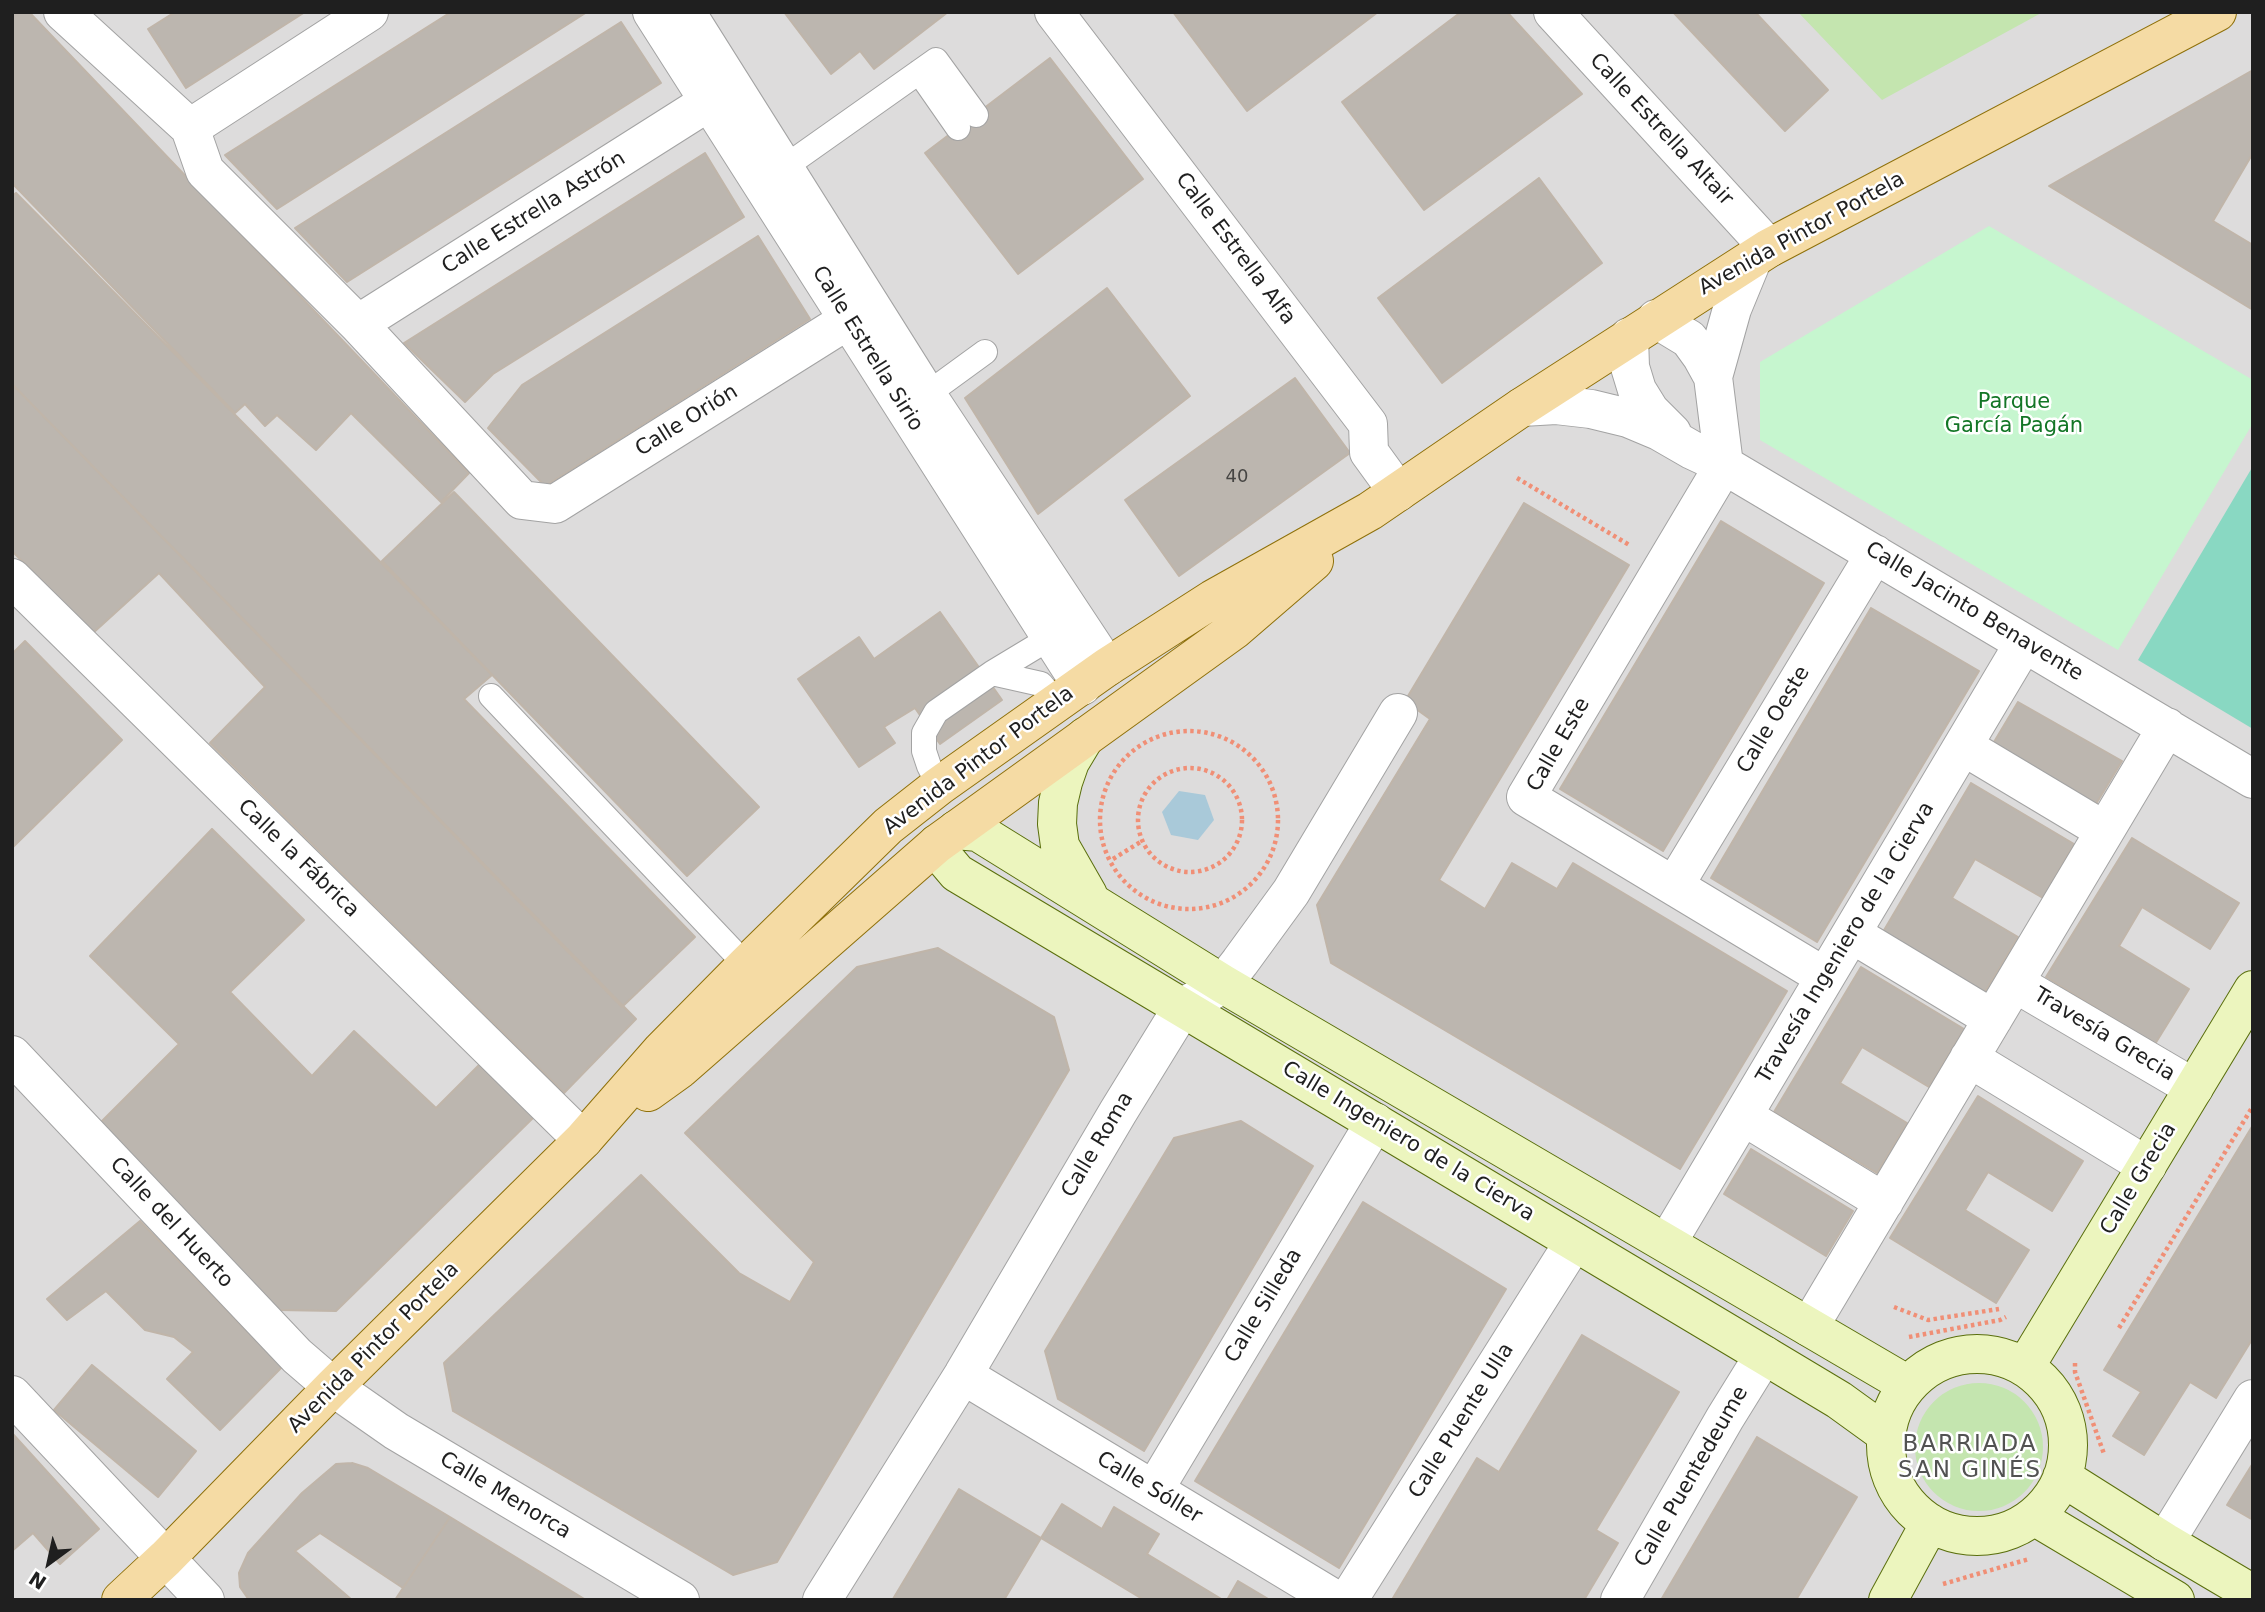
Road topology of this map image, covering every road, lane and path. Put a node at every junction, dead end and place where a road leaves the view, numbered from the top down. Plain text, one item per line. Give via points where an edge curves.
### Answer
1 (369, 12) edge
2 (653, 12) edge
3 (686, 12) edge
4 (1054, 12) edge
5 (1553, 12) edge
6 (1586, 12) edge
7 (2217, 12) edge
8 (64, 14) edge
9 (710, 101) junction
10 (967, 121) dead end
11 (190, 128) junction
12 (773, 175) junction
13 (1771, 247) junction
14 (848, 320) junction
15 (358, 324) junction
16 (1643, 328) junction
17 (985, 352) dead end
18 (1713, 377) junction
19 (916, 402) junction
20 (1522, 407) junction
21 (1708, 458) junction
22 (1517, 478) dead end
23 (1384, 501) junction
24 (1632, 547) dead end
25 (1875, 554) junction
26 (12, 578) edge
27 (1050, 638) junction
28 (2024, 643) junction
29 (992, 673) junction
30 (1082, 685) junction
31 (491, 696) dead end
32 (1398, 713) dead end
33 (2167, 727) junction
34 (1085, 737) junction
35 (1963, 746) junction
36 (2253, 779) edge
37 (939, 786) junction
38 (2105, 831) junction
39 (944, 834) junction
40 (1142, 841) junction
41 (1110, 862) junction
42 (1674, 886) junction
43 (1094, 902) junction
44 (1852, 934) junction
45 (753, 958) junction
46 (1825, 977) junction
47 (2015, 983) junction
48 (1223, 984) junction
49 (2253, 990) edge
50 (1182, 1008) junction
51 (1993, 1019) junction
52 (12, 1055) edge
53 (1969, 1059) junction
54 (2194, 1088) junction
55 (2253, 1106) edge
56 (1743, 1116) junction
57 (1374, 1122) junction
58 (583, 1140) junction
59 (2147, 1167) junction
60 (1884, 1202) junction
61 (1574, 1242) junction
62 (1667, 1243) junction
63 (1894, 1307) dead end
64 (1998, 1309) dead end
65 (1809, 1327) junction
66 (2119, 1328) dead end
67 (1764, 1355) junction
68 (2025, 1367) junction
69 (963, 1375) junction
70 (1908, 1385) junction
71 (333, 1387) junction
72 (12, 1395) edge
73 (2253, 1399) edge
74 (1886, 1434) junction
75 (2062, 1477) junction
76 (1154, 1490) junction
77 (2034, 1516) junction
78 (1930, 1523) junction
79 (2165, 1542) junction
80 (2039, 1556) dead end
81 (166, 1558) junction
82 (1941, 1585) dead end
83 (2253, 1594) edge
84 (121, 1600) edge
85 (205, 1600) edge
86 (680, 1600) edge
87 (822, 1600) edge
88 (1336, 1600) edge
89 (1349, 1600) edge
90 (1620, 1600) edge
91 (1888, 1600) edge
92 (2175, 1600) edge

1 - 11 street
2 - 9 street, Calle Estrella Sirio
3 - 12 street, Calle Estrella Sirio
4 - 23 street, Calle Estrella Alfa via 1368,424 1369,452
5 - 13 street, Calle Estrella Altair
6 - 13 street, Calle Estrella Altair
7 - 13 main road, Avenida Pintor Portela
8 - 11 street
9 - 12 street, Calle Estrella Sirio
9 - 15 street, Calle Estrella Astrón
10 - 12 lane via 936,60
11 - 15 street via 205,171
12 - 14 street, Calle Estrella Sirio
12 - 19 street, Calle Estrella Sirio
13 - 16 main road, Avenida Pintor Portela
13 - 18 street via 1732,309
14 - 15 street, Calle Orión via 555,504 522,500
14 - 19 street, Calle Estrella Sirio
16 - 18 street via 1689,339
16 - 20 main road, Avenida Pintor Portela
16 - 21 street, Calle Jacinto Benavente via 1630,367 1637,390 1667,429
17 - 19 lane
18 - 21 street
19 - 27 street, Calle Estrella Sirio
19 - 30 street, Calle Estrella Sirio
20 - 21 street, Calle Jacinto Benavente via 1556,405 1628,418
20 - 23 main road, Avenida Pintor Portela
21 - 25 street, Calle Jacinto Benavente
21 - 42 street, Calle Este via 1527,797
22 - 24 path
23 - 30 main road, Avenida Pintor Portela via 1213,599
23 - 34 main road, Avenida Pintor Portela via 1234,631
25 - 28 street, Calle Jacinto Benavente
25 - 42 street, Calle Oeste
26 - 58 street, Calle la Fábrica
27 - 29 lane
27 - 30 street, Calle Estrella Sirio
28 - 33 street, Calle Jacinto Benavente
28 - 35 street, Travesía Ingeniero de la Cierva
29 - 30 lane via 1041,684
29 - 37 lane via 936,712 924,733 924,751
30 - 37 main road, Avenida Pintor Portela
30 - 39 main road via 971,796 946,813
31 - 45 lane
32 - 48 street, Calle Roma via 1291,892
33 - 36 street, Calle Jacinto Benavente
33 - 38 street
34 - 39 main road, Avenida Pintor Portela
34 - 43 street via 1063,782 1057,824 1060,846
35 - 38 street
35 - 44 street, Travesía Ingeniero de la Cierva
37 - 45 main road, Avenida Pintor Portela via 888,826
38 - 47 street
39 - 43 street via 978,832
39 - 45 main road via 921,833
39 - 50 street, Calle Ingeniero de la Cierva via 946,860 957,873
39 - 58 main road, Avenida Pintor Portela via 680,1069
40 - 40 path via 1151,855 1179,871 1211,867 1230,852 1241,830 1237,798 1216,774 1184,768 1168,773 1144,793 1138,825
40 - 41 path
41 - 41 path via 1126,884 1148,900 1200,909 1227,901 1249,887 1273,852 1278,808 1269,780 1253,757 1229,740 1202,731 1172,732 1150,739 1129,752 1103,792 1101,839
42 - 46 street, Calle Este
43 - 48 street
44 - 46 street, Travesía Ingeniero de la Cierva
44 - 51 street
45 - 58 main road, Avenida Pintor Portela via 662,1050
46 - 56 street, Travesía Ingeniero de la Cierva
47 - 51 street
47 - 54 street, Travesía Grecia
48 - 50 street, Calle Roma
48 - 62 street
49 - 54 street, Calle Grecia
50 - 57 street, Calle Ingeniero de la Cierva
50 - 69 street, Calle Roma
51 - 53 street
52 - 71 street, Calle del Huerto via 297,1356
53 - 59 street
53 - 60 street
54 - 59 street, Calle Grecia
55 - 66 path
56 - 60 street
56 - 62 street, Travesía Ingeniero de la Cierva
57 - 61 street, Calle Ingeniero de la Cierva
57 - 76 street, Calle Silleda
58 - 71 main road, Avenida Pintor Portela
59 - 68 street, Calle Grecia
60 - 65 street
61 - 67 street, Calle Ingeniero de la Cierva
61 - 89 street, Calle Puente Ulla
62 - 65 street
63 - 64 path via 1928,1320
65 - 70 street
67 - 74 street, Calle Ingeniero de la Cierva
67 - 90 street, Calle Puentedeume
68 - 70 street via 1991,1355 1954,1356 1921,1372
68 - 75 street via 2042,1380 2064,1416 2068,1457
69 - 76 street, Calle Sóller
69 - 87 street, Calle Roma
70 - 74 street via 1895,1405
71 - 81 main road, Avenida Pintor Portela
71 - 86 street, Calle Menorca via 396,1431
72 - 81 street
73 - 79 street
74 - 78 street via 1889,1471 1899,1492 1912,1510
75 - 77 street
75 - 79 street
76 - 88 street, Calle Sóller
77 - 78 street via 2001,1533 1983,1536 1947,1531
77 - 92 street
78 - 91 street
79 - 83 street
80 - 82 path
81 - 84 main road, Avenida Pintor Portela
81 - 85 street

